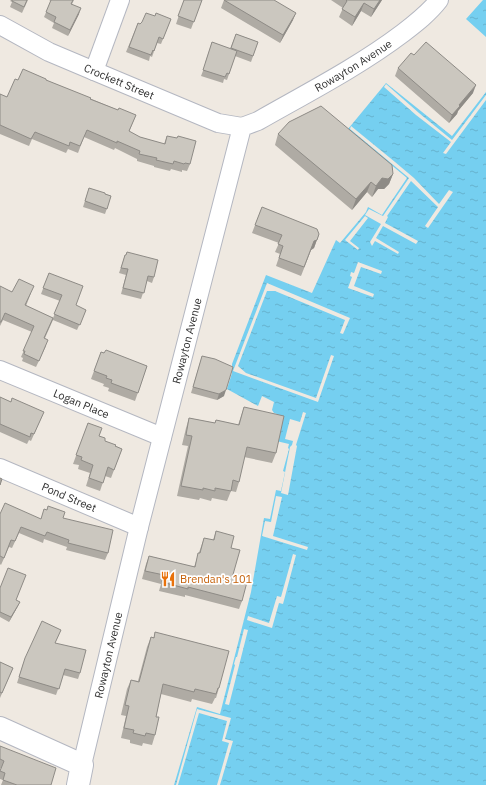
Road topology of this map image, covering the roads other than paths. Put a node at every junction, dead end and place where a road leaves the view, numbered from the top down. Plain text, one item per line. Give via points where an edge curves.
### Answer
1 (120, 0) edge
2 (436, 1) edge
3 (0, 25) edge
4 (94, 71) junction
5 (242, 127) junction
6 (0, 370) edge
7 (162, 437) junction
8 (0, 468) edge
9 (139, 527) junction
10 (0, 728) edge
11 (80, 775) edge

1 - 4 street
2 - 5 street, Rowayton Avenue via 427,14 381,49 258,121
3 - 4 street, Crockett Street via 49,52
4 - 5 street, Crockett Street via 218,123
5 - 7 street, Rowayton Avenue
6 - 7 street, Logan Place
7 - 9 street, Rowayton Avenue
8 - 9 street, Pond Street
9 - 11 street, Rowayton Avenue
10 - 11 main road

